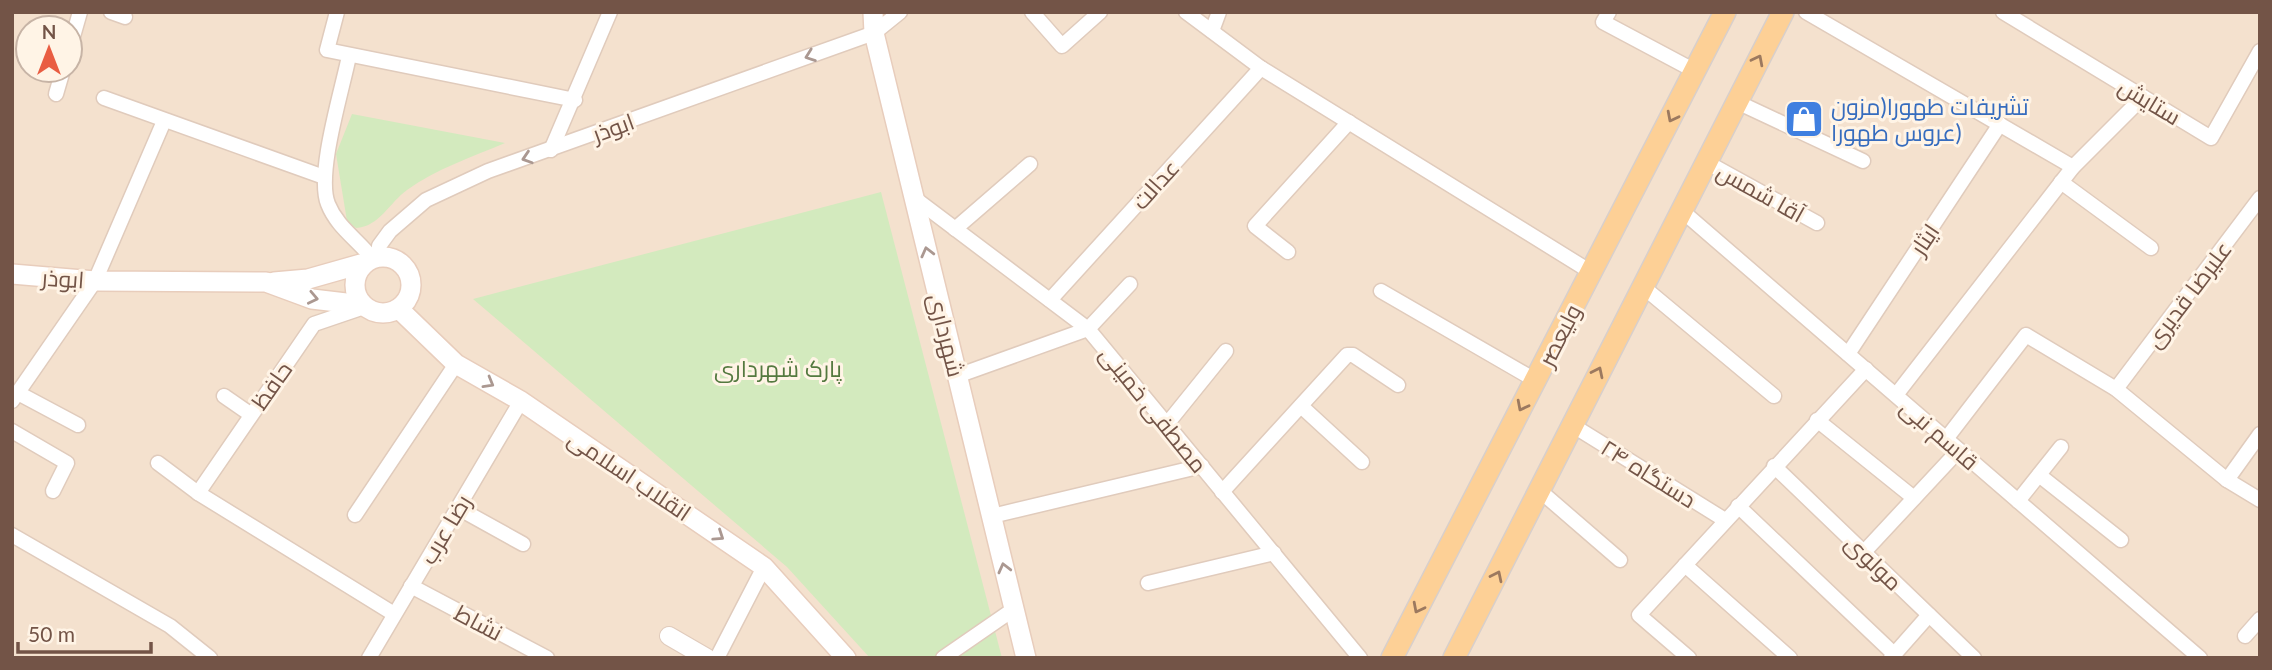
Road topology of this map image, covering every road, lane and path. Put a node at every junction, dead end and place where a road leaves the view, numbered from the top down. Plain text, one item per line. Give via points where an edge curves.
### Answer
1 (337, 12) edge
2 (610, 12) edge
3 (873, 12) edge
4 (900, 12) edge
5 (1032, 12) edge
6 (1100, 12) edge
7 (1186, 12) edge
8 (1219, 12) edge
9 (1609, 12) edge
10 (1725, 12) edge
11 (1783, 12) edge
12 (1806, 12) edge
13 (2003, 12) edge
14 (1212, 32) junction
15 (874, 33) junction
16 (2260, 51) edge
17 (349, 56) junction
18 (1261, 68) junction
19 (1695, 71) junction
20 (59, 84) edge
21 (56, 94) dead end
22 (2143, 97) junction
23 (104, 98) dead end
24 (575, 100) junction
25 (1737, 102) junction
26 (164, 121) junction
27 (1349, 122) junction
28 (2000, 124) junction
29 (551, 150) junction
30 (1863, 160) dead end
31 (1706, 162) junction
32 (1030, 164) dead end
33 (2073, 167) junction
34 (324, 177) junction
35 (2061, 182) junction
36 (913, 197) junction
37 (2260, 198) edge
38 (1681, 210) junction
39 (1816, 223) dead end
40 (955, 229) junction
41 (2151, 248) dead end
42 (1288, 252) dead end
43 (369, 257) junction
44 (1591, 272) junction
45 (12, 274) edge
46 (95, 281) junction
47 (266, 282) junction
48 (1130, 284) dead end
49 (1642, 286) junction
50 (1381, 291) dead end
51 (1050, 300) junction
52 (364, 306) junction
53 (399, 309) junction
54 (1088, 329) junction
55 (1226, 351) dead end
56 (1847, 354) junction
57 (456, 364) junction
58 (1866, 369) junction
59 (957, 376) junction
60 (1535, 380) junction
61 (1398, 386) dead end
62 (2116, 389) junction
63 (1896, 395) junction
64 (224, 396) dead end
65 (1773, 396) dead end
66 (15, 397) edge
67 (521, 401) junction
68 (1301, 406) junction
69 (250, 414) junction
70 (1817, 420) junction
71 (1167, 424) junction
72 (78, 425) dead end
73 (1572, 425) junction
74 (12, 431) edge
75 (2260, 434) edge
76 (1946, 439) junction
77 (2061, 447) dead end
78 (1959, 450) junction
79 (1362, 461) dead end
80 (158, 463) dead end
81 (1202, 466) junction
82 (1774, 466) junction
83 (2039, 475) junction
84 (2227, 481) junction
85 (1539, 490) junction
86 (53, 491) dead end
87 (1222, 492) junction
88 (198, 493) junction
89 (1914, 498) junction
90 (2260, 500) edge
91 (2018, 501) junction
92 (1738, 506) junction
93 (458, 508) junction
94 (355, 514) dead end
95 (992, 516) junction
96 (1725, 520) junction
97 (12, 535) edge
98 (2121, 540) dead end
99 (523, 544) dead end
100 (1864, 552) junction
101 (1274, 553) junction
102 (1620, 560) dead end
103 (1685, 565) junction
104 (764, 567) junction
105 (1148, 583) dead end
106 (411, 586) junction
107 (1014, 609) junction
108 (394, 614) junction
109 (1929, 615) junction
110 (2260, 619) edge
111 (668, 636) dead end
112 (2245, 636) dead end
113 (1893, 656) edge
114 (210, 658) edge
115 (369, 658) edge
116 (547, 658) edge
117 (707, 658) edge
118 (717, 658) edge
119 (846, 658) edge
120 (943, 658) edge
121 (1026, 658) edge
122 (1360, 658) edge
123 (1392, 658) edge
124 (1454, 658) edge
125 (1689, 658) edge
126 (1790, 658) edge
127 (1974, 658) edge
128 (2200, 658) edge

1 - 17 street via 327,50
2 - 24 street
3 - 15 main road, شهرداری
4 - 15 street, ابوذر
5 - 6 street via 1062,46
7 - 14 street
8 - 14 street
9 - 19 street via 1603,22
10 - 19 main road, ولیعصر
25 -> 11 main road
12 - 28 street
13 - 22 street, ستایش
14 - 18 street
15 -> 29 street, ابوذر
15 - 36 main road, شهرداری
16 - 22 street, ستایش via 2211,138
17 - 24 street
17 - 34 street
18 - 27 street
18 - 51 street, عدالت
19 -> 44 main road, ولیعصر
20 - 21 street
22 - 33 street
23 - 26 street
24 - 29 street
25 - 30 street
25 - 31 main road
26 - 34 street
26 - 46 street
27 - 42 street via 1255,226
27 - 44 street
28 - 33 street
28 - 56 street, ایثار
29 -> 43 street, ابوذر via 488,171 426,201 390,231
31 - 38 main road
31 - 39 street, آقا شمس
32 - 40 street
33 - 35 street
34 - 43 street via 328,203 343,229
35 - 41 street
35 - 63 street
36 - 40 street, مصطفی خمینی
59 -> 36 main road, شهرداری
37 - 62 street, علیرضا قدیری
38 - 49 main road
38 - 56 street, قاسم نبی
40 - 51 street, مصطفی خمینی
43 - 47 main road via 308,279
43 - 52 main road via 355,285
43 - 53 main road via 394,258 407,270 410,295
44 - 60 main road, ولیعصر
45 - 46 main road, ابوذر
46 - 47 main road, ابوذر
46 - 66 street
47 -> 52 main road, ابوذر via 312,299
48 - 54 street
49 - 65 street
73 -> 49 main road
50 - 60 street
51 - 54 street, مصطفی خمینی
52 - 53 main road via 383,314
52 - 69 street, حافظ via 314,324
53 - 57 main road, انقلاب اسلامی
54 - 59 street
54 - 71 street, مصطفی خمینی
55 - 71 street
56 - 58 street, قاسم نبی
57 -> 67 main road, انقلاب اسلامی
57 - 94 street
58 - 63 street, قاسم نبی
58 - 70 street
59 - 95 main road, شهرداری
60 -> 123 main road, ولیعصر
61 - 68 street via 1350,354
62 - 76 street via 2026,335
62 - 84 street
63 - 76 street, قاسم نبی
64 - 69 street
66 - 72 street
67 - 93 street, رضا عرب
67 -> 104 main road, انقلاب اسلامی
68 - 79 street
68 - 87 street
69 - 88 street, حافظ
70 - 82 street
70 - 89 street
71 - 81 street, مصطفی خمینی
73 - 85 main road
73 - 96 street, ۲۴ دستگاه
74 - 86 street via 67,463
75 - 84 street
76 - 78 street, قاسم نبی
77 - 83 street
78 - 89 street
78 - 91 street, قاسم نبی
80 - 88 street
81 - 87 street, مصطفی خمینی
81 - 95 street
82 - 92 street
82 - 100 street, مولوی
83 - 91 street
83 - 98 street
84 - 90 street
85 - 102 street
124 -> 85 main road
87 - 101 street, مصطفی خمینی
88 - 108 street
89 - 100 street
91 - 128 street, قاسم نبی
92 - 96 street
92 - 113 street
93 - 99 street
93 - 106 street, رضا عرب
107 -> 95 main road, شهرداری
96 - 103 street
97 - 114 street via 170,626
100 - 109 street, مولوی
101 - 105 street
101 - 122 street, مصطفی خمینی
103 - 125 street via 1639,615
103 - 126 street
104 - 118 street
104 - 119 main road, انقلاب اسلامی
106 - 108 street, رضا عرب
106 - 116 street, نشاط
107 - 120 street
107 - 121 main road, شهرداری
108 - 115 street, رضا عرب
109 - 113 street
109 - 127 street, مولوی
110 - 112 street
111 - 117 street

